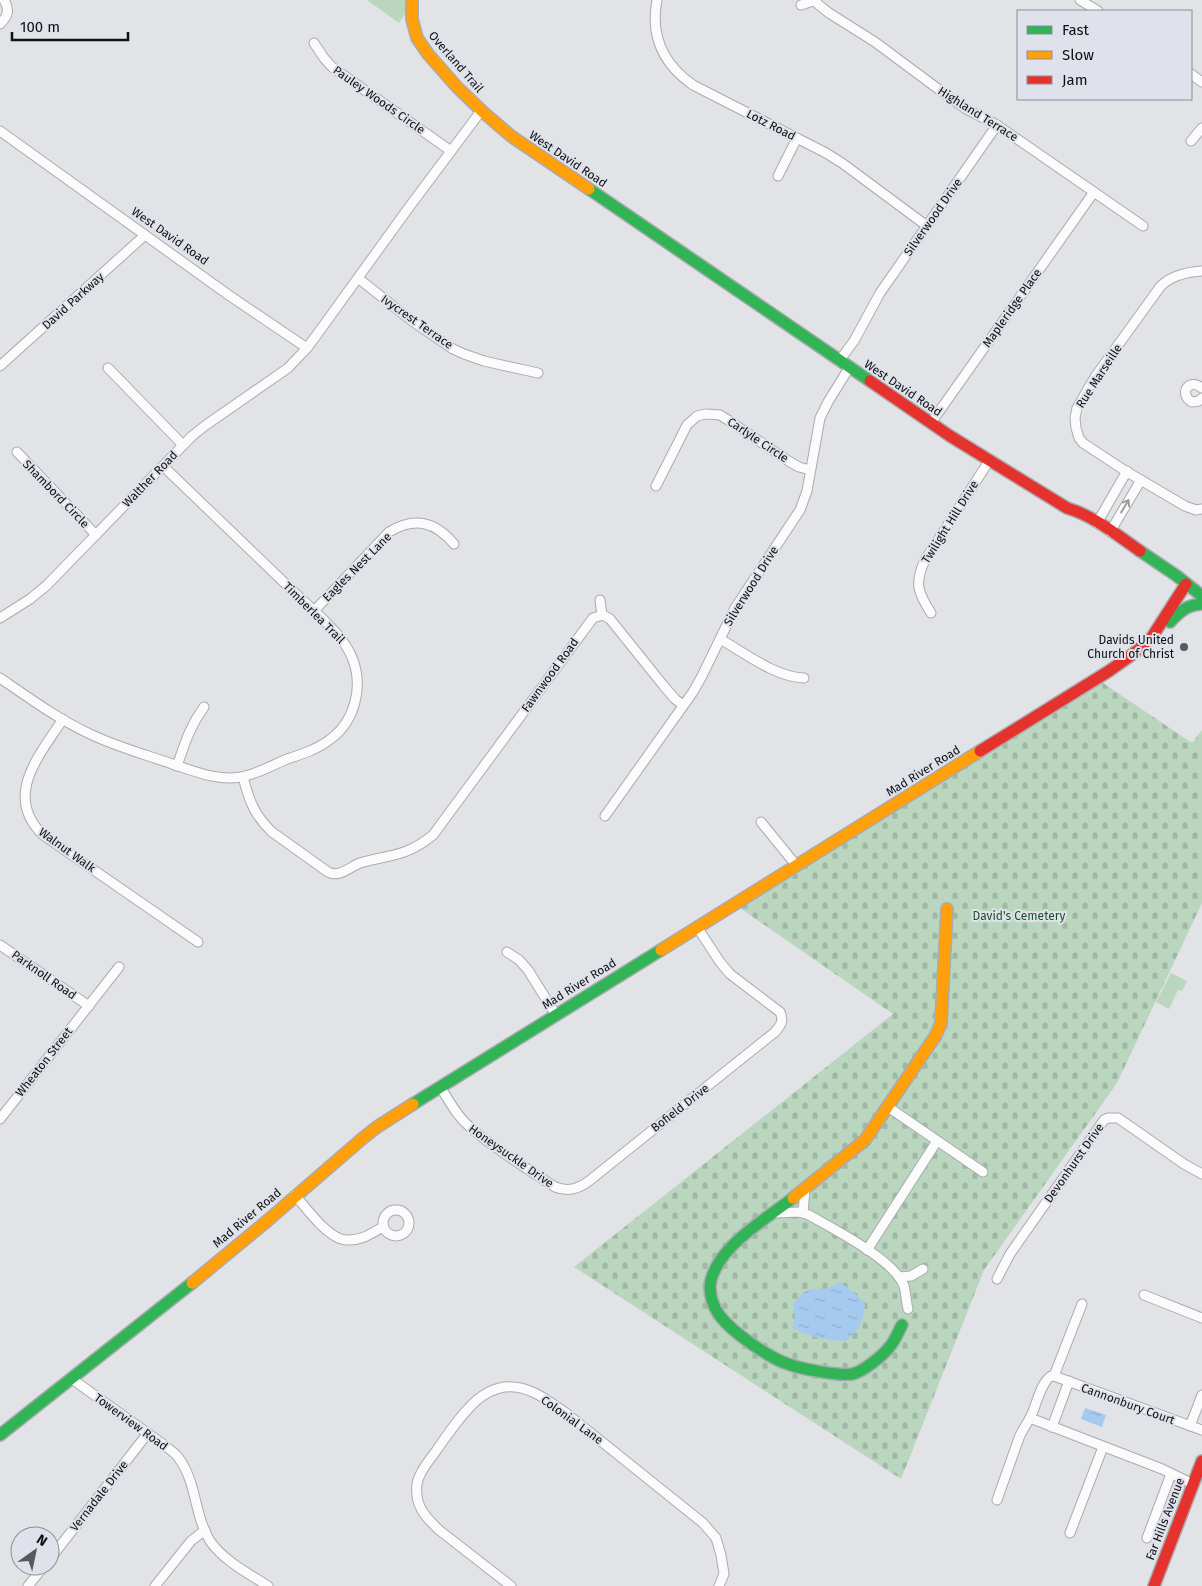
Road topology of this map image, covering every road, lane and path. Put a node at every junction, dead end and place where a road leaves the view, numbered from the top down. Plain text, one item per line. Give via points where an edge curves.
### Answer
1 (4, 0) edge
2 (412, 0) edge
3 (657, 0) edge
4 (815, 0) edge
5 (1080, 0) edge
6 (802, 5) dead end
7 (1096, 10) edge
8 (0, 24) edge
9 (314, 43) dead end
10 (481, 111) junction
11 (997, 125) junction
12 (1202, 128) edge
13 (0, 131) edge
14 (797, 138) junction
15 (1191, 141) dead end
16 (451, 151) junction
17 (778, 176) dead end
18 (1094, 192) junction
19 (927, 226) junction
20 (1144, 226) dead end
21 (145, 235) junction
22 (1202, 271) edge
23 (358, 278) junction
24 (307, 348) junction
25 (839, 362) junction
26 (0, 366) edge
27 (108, 368) dead end
28 (849, 368) junction
29 (538, 373) dead end
30 (1201, 385) edge
31 (1202, 398) edge
32 (931, 423) junction
33 (183, 445) junction
34 (17, 452) dead end
35 (989, 461) junction
36 (163, 466) junction
37 (810, 470) junction
38 (1127, 471) junction
39 (1141, 480) junction
40 (656, 486) dead end
41 (1202, 509) edge
42 (1097, 523) junction
43 (1110, 532) junction
44 (96, 535) junction
45 (454, 544) dead end
46 (1186, 584) junction
47 (1202, 596) edge
48 (600, 600) dead end
49 (1202, 604) edge
50 (314, 611) junction
51 (931, 613) dead end
52 (602, 615) junction
53 (0, 618) edge
54 (1152, 637) junction
55 (720, 640) junction
56 (0, 678) edge
57 (804, 678) dead end
58 (684, 705) junction
59 (204, 707) dead end
60 (62, 719) junction
61 (178, 766) junction
62 (243, 777) junction
63 (604, 816) dead end
64 (761, 822) dead end
65 (796, 865) junction
66 (947, 909) dead end
67 (697, 927) junction
68 (198, 942) dead end
69 (0, 945) edge
70 (507, 952) dead end
71 (118, 967) dead end
72 (89, 1006) junction
73 (556, 1014) junction
74 (440, 1087) junction
75 (888, 1107) junction
76 (0, 1119) edge
77 (937, 1141) junction
78 (983, 1172) dead end
79 (1202, 1174) edge
80 (805, 1188) junction
81 (572, 1190) joint
82 (295, 1196) junction
83 (773, 1213) junction
84 (803, 1213) junction
85 (383, 1227) dead end
86 (867, 1250) junction
87 (922, 1269) dead end
88 (899, 1277) junction
89 (997, 1279) dead end
90 (1144, 1295) dead end
91 (1082, 1304) dead end
92 (908, 1309) dead end
93 (1202, 1318) edge
94 (902, 1324) dead end
95 (1054, 1376) junction
96 (72, 1379) junction
97 (1069, 1382) junction
98 (1202, 1395) edge
99 (1030, 1418) junction
100 (1190, 1426) junction
101 (1052, 1427) junction
102 (1202, 1430) edge
103 (148, 1433) junction
104 (0, 1435) edge
105 (1103, 1446) junction
106 (1202, 1461) edge
107 (1171, 1474) junction
108 (1193, 1484) junction
109 (996, 1500) dead end
110 (205, 1530) junction
111 (1070, 1533) dead end
112 (1147, 1538) dead end
113 (60, 1546) edge
114 (36, 1576) edge
115 (28, 1586) edge
116 (155, 1586) edge
117 (268, 1586) edge
118 (511, 1586) edge
119 (719, 1586) edge
120 (1154, 1586) edge

1 - 8 street via 8,10
2 - 10 street, Overland Trail via 413,27 421,46
3 - 14 street, Lotz Road via 656,32 666,59 678,74 693,85
4 - 6 street
4 - 11 street, Highland Terrace via 966,109
5 - 7 street
9 - 16 street, Pauley Woods Circle via 332,66
10 - 16 street
10 - 25 street, West David Road via 528,150
11 - 18 street, Highland Terrace
11 - 19 street, Silverwood Drive
12 - 15 street
13 - 21 street, West David Road
14 - 17 street
14 - 19 street, Lotz Road via 842,163
16 - 23 street
18 - 20 street, Highland Terrace
18 - 32 street, Mapleridge Place
19 - 25 street, Silverwood Drive via 880,293
21 - 24 street, West David Road
21 - 26 street, David Parkway
22 - 38 street, Rue Marseille via 1185,274 1160,287 1095,377 1077,408 1075,418 1079,438
23 - 24 street
23 - 29 street, Ivycrest Terrace via 453,349 484,361
24 - 33 street, Walther Road via 288,368 206,425
25 - 28 street, West David Road
27 - 33 street
28 - 32 street, West David Road
28 - 37 street, Silverwood Drive via 823,410
30 - 31 street via 1192,384 1185,393 1192,402
32 - 35 street, West David Road
33 - 36 street, Walther Road
34 - 44 street, Shambord Circle
35 - 42 street, West David Road
35 - 51 street, Twilight Hill Drive via 920,570 921,597
36 - 44 street, Walther Road
36 - 50 street, Timberlea Trail
37 - 40 street, Carlyle Circle via 794,465 720,415 706,414 697,416 688,425
37 - 55 street, Silverwood Drive via 800,510 743,595
38 - 39 street, Rue Marseille
38 - 42 street
39 - 41 street, Rue Marseille via 1185,506
43 -> 39 street
42 - 43 street, West David Road
43 - 46 street, West David Road
44 - 53 street, Walther Road via 46,586
45 - 50 street, Eagles Nest Lane via 447,535 430,525 416,522 397,528 389,532
46 - 47 street, West David Road
46 - 54 street, Mad River Road
48 - 52 street
49 - 54 street via 1183,608
50 - 62 street, Timberlea Trail via 342,639 353,660 357,686 350,715 325,744
52 - 58 street via 610,619 675,699
52 - 62 street, Fawnwood Road via 589,621 441,826 429,838 401,854 360,863 341,873 331,874 265,825 254,810
54 - 65 street, Mad River Road via 1103,675
55 - 57 street via 778,673
55 - 58 street, Silverwood Drive
56 - 60 street, Timberlea Trail
58 - 63 street, Silverwood Drive
59 - 61 street via 190,729
60 - 61 street, Timberlea Trail via 108,742
60 - 68 street, Walnut Walk via 26,781 25,802 32,822 43,835
61 - 62 street, Timberlea Trail via 198,774
64 - 65 street
65 - 67 street, Mad River Road
66 - 75 street via 941,1023
67 - 73 street, Mad River Road
67 - 81 street, Bofield Drive via 730,974 780,1012 781,1025 589,1181
69 - 72 street, Parknoll Road
70 - 73 street via 528,970
71 - 72 street, Wheaton Street
72 - 76 street, Wheaton Street
73 - 74 street, Mad River Road
74 - 81 street, Honeysuckle Drive via 469,1127 555,1187
74 - 82 street, Mad River Road via 367,1134
75 - 77 street
75 - 80 street via 865,1140
77 - 78 street
77 - 86 street
79 - 89 street, Devonhurst Drive via 1118,1118 1104,1120 1020,1240
80 - 83 street
80 - 84 street
82 - 85 street via 340,1239 365,1237
82 - 96 street, Mad River Road
83 - 84 street
83 - 94 street via 731,1246 710,1285 716,1310 728,1326 787,1364 852,1374 889,1349
84 - 86 street
86 - 88 street
87 - 88 street via 911,1276
88 - 92 street
90 - 93 street
91 - 95 street
95 - 97 street, Cannonbury Court
95 - 99 street via 1045,1381
96 - 103 street, Towerview Road
96 - 104 street, Mad River Road
97 - 100 street, Cannonbury Court
97 - 101 street
98 - 100 street
99 - 101 street
99 - 109 street via 1022,1430
100 - 102 street, Cannonbury Court
101 - 105 street
103 - 110 street, Towerview Road via 178,1457 189,1476
103 - 113 street, Vernadale Drive
105 - 107 street
105 - 111 street
106 - 108 street, Far Hills Avenue
107 - 108 street
107 - 112 street
108 - 120 street, Far Hills Avenue
110 - 116 street via 191,1541
110 - 117 street, Towerview Road via 211,1542 229,1561
114 - 115 street
118 - 119 street, Colonial Lane via 430,1522 419,1505 417,1485 421,1472 476,1401 494,1390 513,1387 534,1392 559,1408 703,1522 716,1538 721,1555 724,1574

